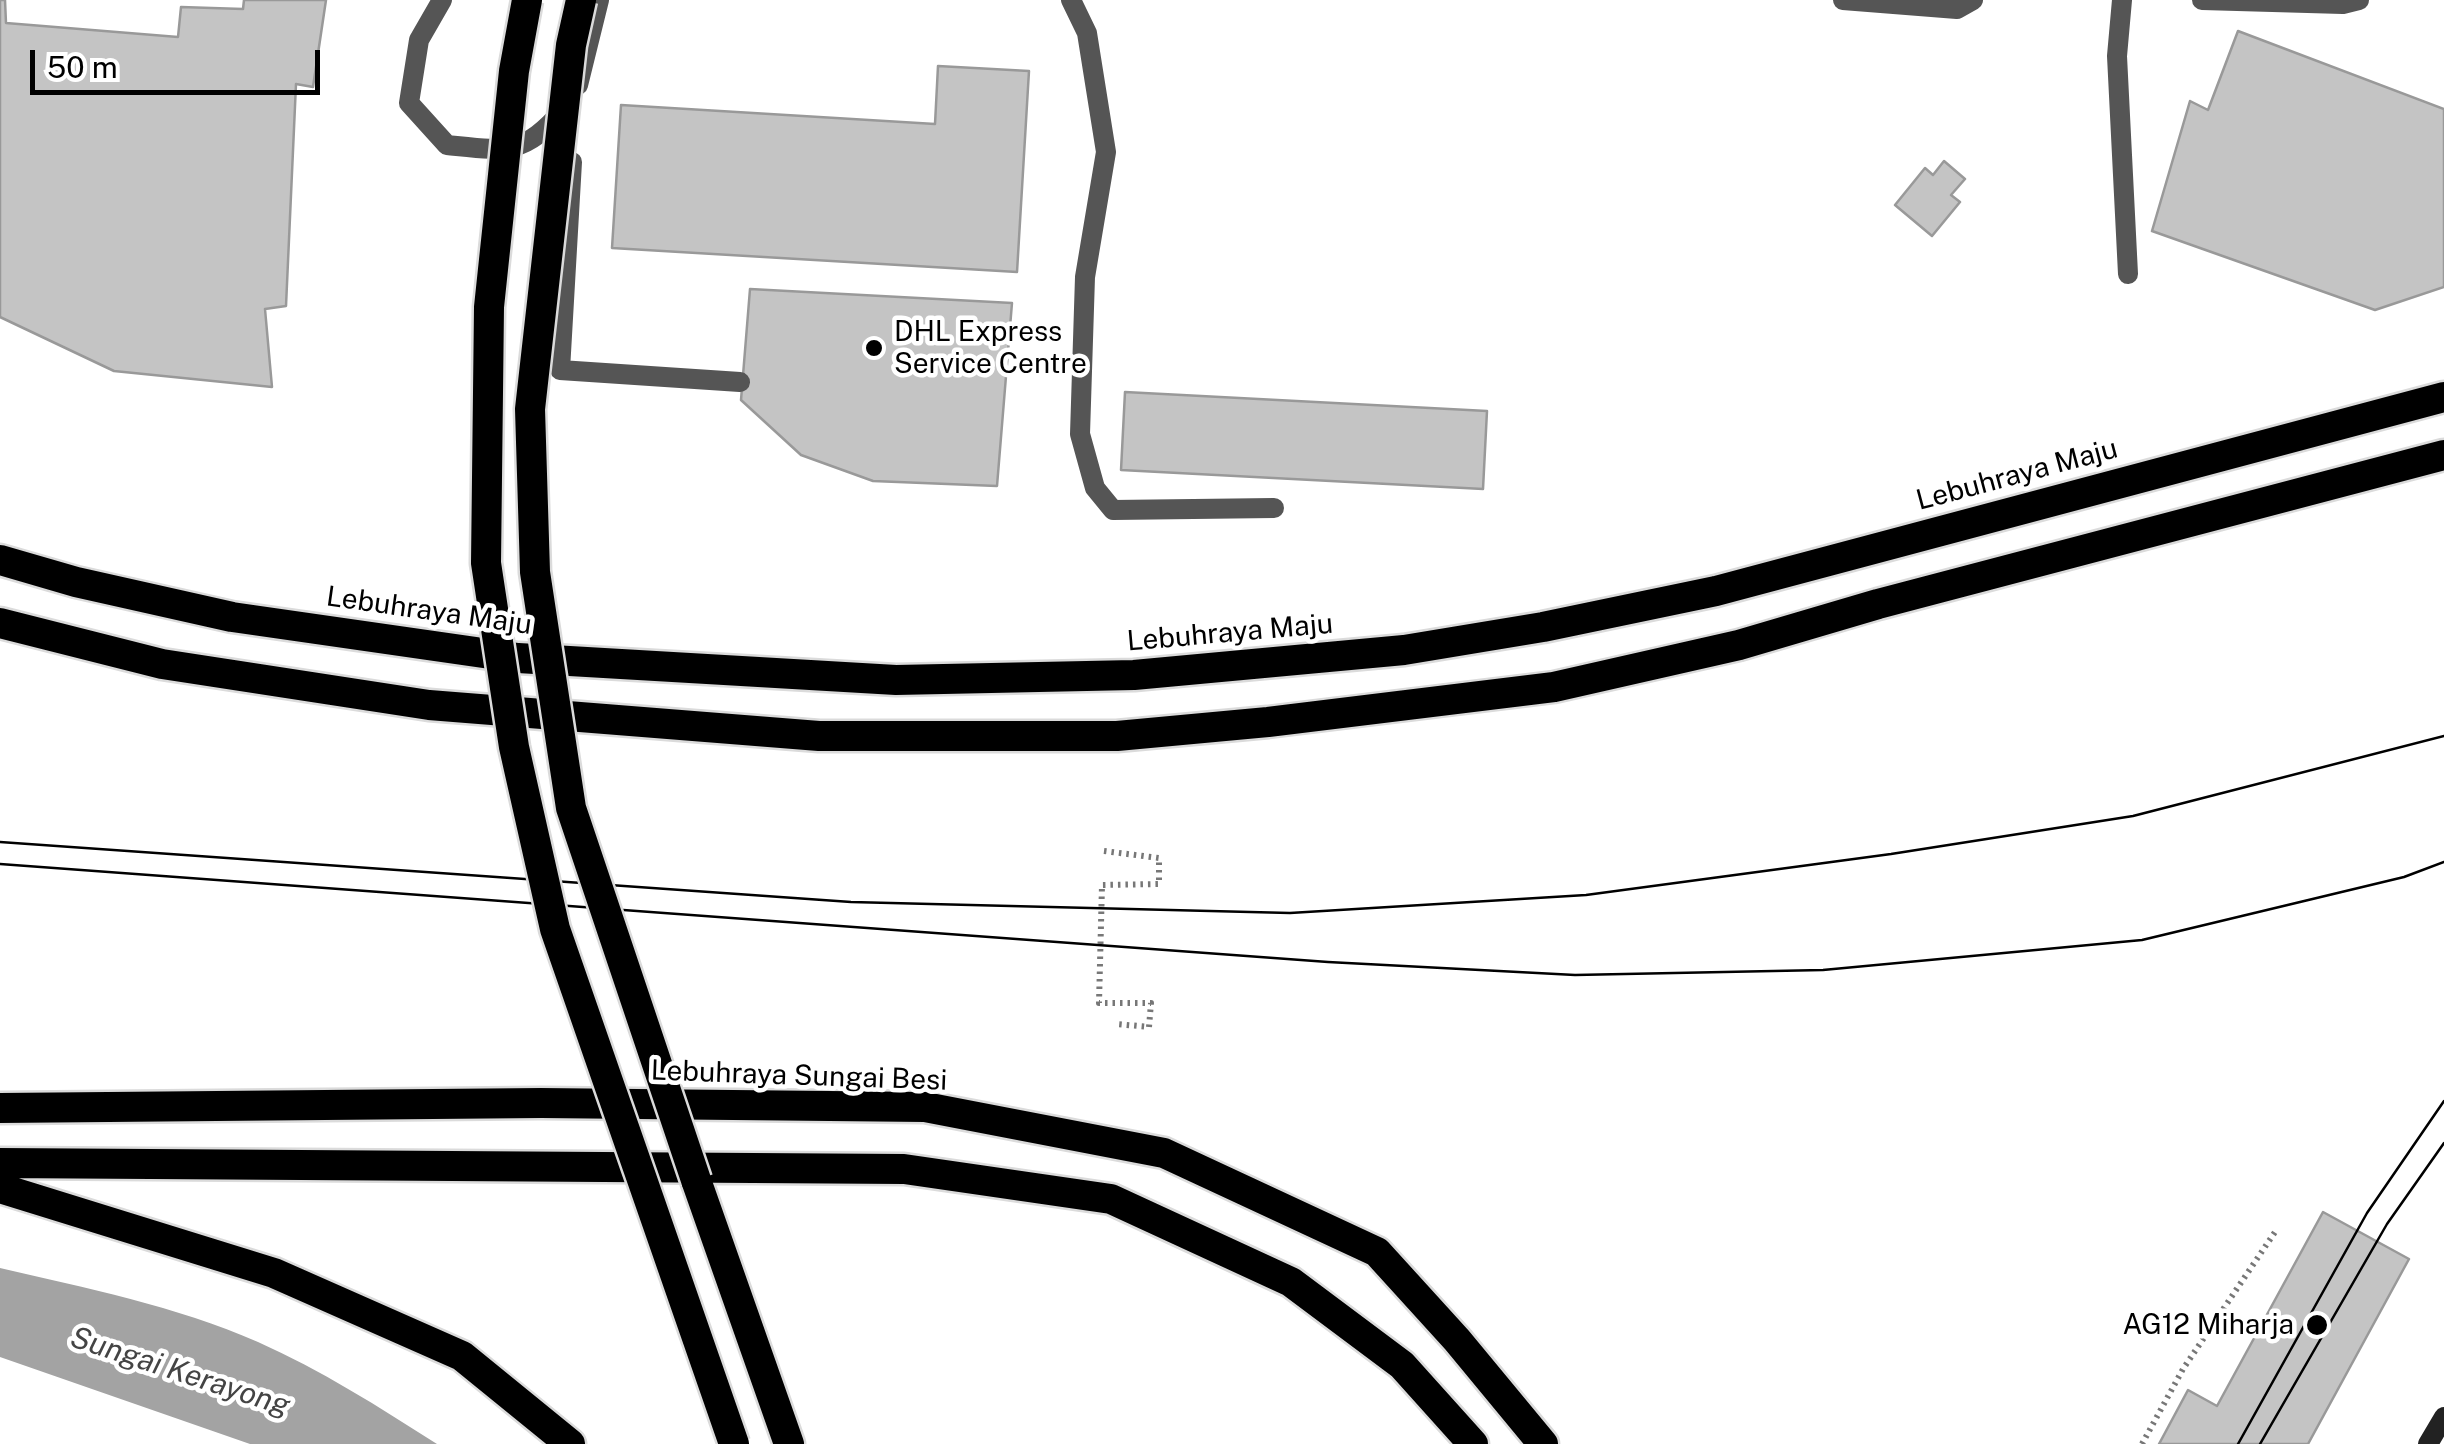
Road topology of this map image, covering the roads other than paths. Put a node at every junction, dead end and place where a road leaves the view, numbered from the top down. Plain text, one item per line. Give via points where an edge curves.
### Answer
1 (442, 0) edge
2 (527, 0) edge
3 (581, 0) edge
4 (600, 0) edge
5 (1072, 0) edge
6 (1844, 0) edge
7 (1973, 0) edge
8 (2122, 0) edge
9 (2202, 0) edge
10 (2359, 0) edge
11 (575, 96) junction
12 (2128, 274) dead end
13 (740, 382) dead end
14 (2444, 396) edge
15 (2444, 455) edge
16 (1274, 508) dead end
17 (0, 560) edge
18 (0, 622) edge
19 (0, 1108) edge
20 (0, 1163) edge
21 (0, 1188) edge
22 (2444, 1418) edge
23 (570, 1444) edge
24 (734, 1444) edge
25 (789, 1444) edge
26 (1473, 1444) edge
27 (1543, 1444) edge
28 (2428, 1444) edge

1 - 11 street via 419,40 409,103 447,144 502,151 541,135
2 - 24 highway, bridge via 489,307 486,563 514,747 555,929
3 - 25 highway, bridge via 530,409 535,572 572,808
4 - 11 street
5 - 16 street via 1087,33 1106,152 1085,276 1081,395 1080,434 1095,488 1113,510
6 - 7 street via 1957,9
8 - 12 street via 2117,56
9 - 10 street
11 - 13 street via 560,370
14 - 17 highway, Lebuhraya Maju via 1716,591 1404,650 1134,675 896,680 518,658 232,617
15 - 18 highway via 1738,645 1554,688 1116,736 819,736 428,705 162,664
19 - 27 highway, Lebuhraya Sungai Besi via 925,1106 1164,1153 1377,1252
20 - 26 highway via 904,1169 1111,1199 1292,1282 1402,1366
21 - 23 highway via 274,1274 462,1356
22 - 28 street

